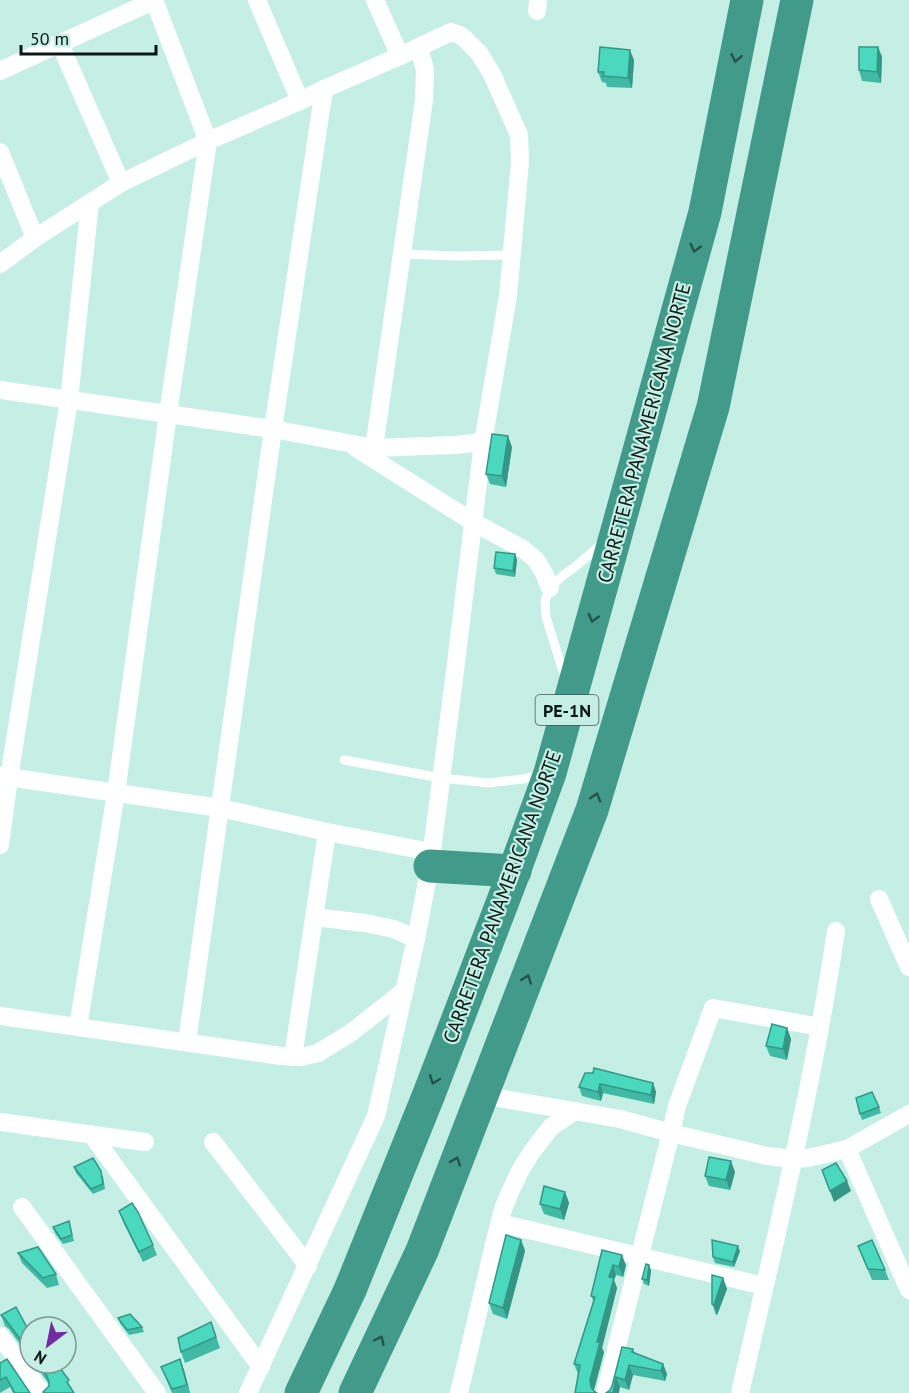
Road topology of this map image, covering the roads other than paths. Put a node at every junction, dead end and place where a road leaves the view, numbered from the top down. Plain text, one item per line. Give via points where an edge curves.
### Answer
1 (155, 0) edge
2 (257, 0) edge
3 (375, 0) edge
4 (747, 0) edge
5 (797, 0) edge
6 (60, 44) junction
7 (419, 48) junction
8 (400, 56) junction
9 (0, 71) edge
10 (324, 89) junction
11 (300, 101) junction
12 (208, 141) junction
13 (0, 153) edge
14 (121, 183) junction
15 (90, 203) junction
16 (35, 238) junction
17 (402, 254) junction
18 (512, 255) junction
19 (0, 264) edge
20 (0, 390) edge
21 (69, 400) junction
22 (168, 414) junction
23 (273, 429) junction
24 (483, 442) junction
25 (349, 443) junction
26 (374, 448) junction
27 (473, 522) junction
28 (617, 530) junction
29 (550, 588) junction
30 (572, 692) junction
31 (344, 760) dead end
32 (550, 773) junction
33 (4, 777) edge
34 (441, 778) junction
35 (116, 793) junction
36 (220, 808) junction
37 (327, 832) junction
38 (0, 845) edge
39 (430, 859) junction
40 (514, 871) junction
41 (879, 899) dead end
42 (314, 917) junction
43 (837, 931) dead end
44 (416, 939) junction
45 (909, 967) edge
46 (404, 991) junction
47 (0, 1016) edge
48 (78, 1027) junction
49 (820, 1027) junction
50 (187, 1042) junction
51 (293, 1057) junction
52 (482, 1095) junction
53 (575, 1111) junction
54 (909, 1114) edge
55 (0, 1122) edge
56 (671, 1133) junction
57 (92, 1135) junction
58 (145, 1142) dead end
59 (213, 1142) dead end
60 (847, 1149) junction
61 (794, 1159) junction
62 (22, 1207) dead end
63 (500, 1223) junction
64 (640, 1256) junction
65 (308, 1266) junction
66 (764, 1286) junction
67 (909, 1290) edge
68 (0, 1336) edge
69 (261, 1367) junction
70 (42, 1393) edge
71 (157, 1393) edge
72 (248, 1393) edge
73 (301, 1393) edge
74 (355, 1393) edge
75 (459, 1393) edge
76 (605, 1393) edge
77 (740, 1393) edge

1 - 6 street
1 - 12 street
2 - 11 street
3 - 8 street
4 -> 28 highway, CARRETERA PANAMERICANA NORTE / PE-1N via 705,212
52 -> 5 highway, PE-1N via 592,810 713,407
6 - 9 street
6 - 14 street
7 - 8 street
7 - 17 street via 425,70 424,100
7 - 18 street via 451,32 460,35 488,67 513,119 519,135 520,162
8 - 10 street
10 - 11 street
10 - 23 street
11 - 12 street
12 - 14 street
12 - 22 street
13 - 16 street
14 - 15 street
15 - 16 street
15 - 21 street
16 - 19 street
17 - 18 lane
17 - 26 street
18 - 24 street
20 - 21 street
21 - 22 street
21 - 33 street
22 - 23 street
22 - 35 street
23 - 25 street
23 - 36 street
24 - 26 street
24 - 27 street
25 - 26 street
25 - 27 street
27 - 29 street via 536,560
27 - 34 street
28 - 29 lane
28 -> 30 highway, CARRETERA PANAMERICANA NORTE / PE-1N
29 - 30 lane via 545,601 546,617
30 - 32 highway, CARRETERA PANAMERICANA NORTE / PE-1N
31 - 34 lane
32 - 34 lane via 489,783
32 - 40 highway, CARRETERA PANAMERICANA NORTE / PE-1N
33 - 35 street
33 - 38 street
34 - 39 street
35 - 36 street
35 - 48 street
36 - 37 street
36 - 50 street
37 - 39 street
37 - 42 street
39 - 40 highway
39 - 44 street
40 -> 73 highway, CARRETERA PANAMERICANA NORTE / PE-1N via 350,1290
41 - 45 street
42 - 44 street via 394,929
42 - 51 street
43 - 49 street
44 - 46 street
46 - 51 street via 318,1053
46 - 65 street via 376,1116
47 - 48 street
48 - 50 street
49 - 56 street via 712,1008
49 - 61 street
50 - 51 street
52 - 53 street
74 -> 52 highway, PE-1N via 422,1251
53 - 56 street
53 - 63 street via 551,1127 531,1153 511,1190
54 - 60 street
55 - 57 street
56 - 61 street
56 - 64 street
57 - 58 street
57 - 69 street
59 - 65 street
60 - 61 street
60 - 67 street
61 - 66 street
62 - 71 street
63 - 64 street
63 - 75 street
64 - 66 street
64 - 76 street
65 - 69 street
66 - 77 street
68 - 70 street
69 - 72 street

